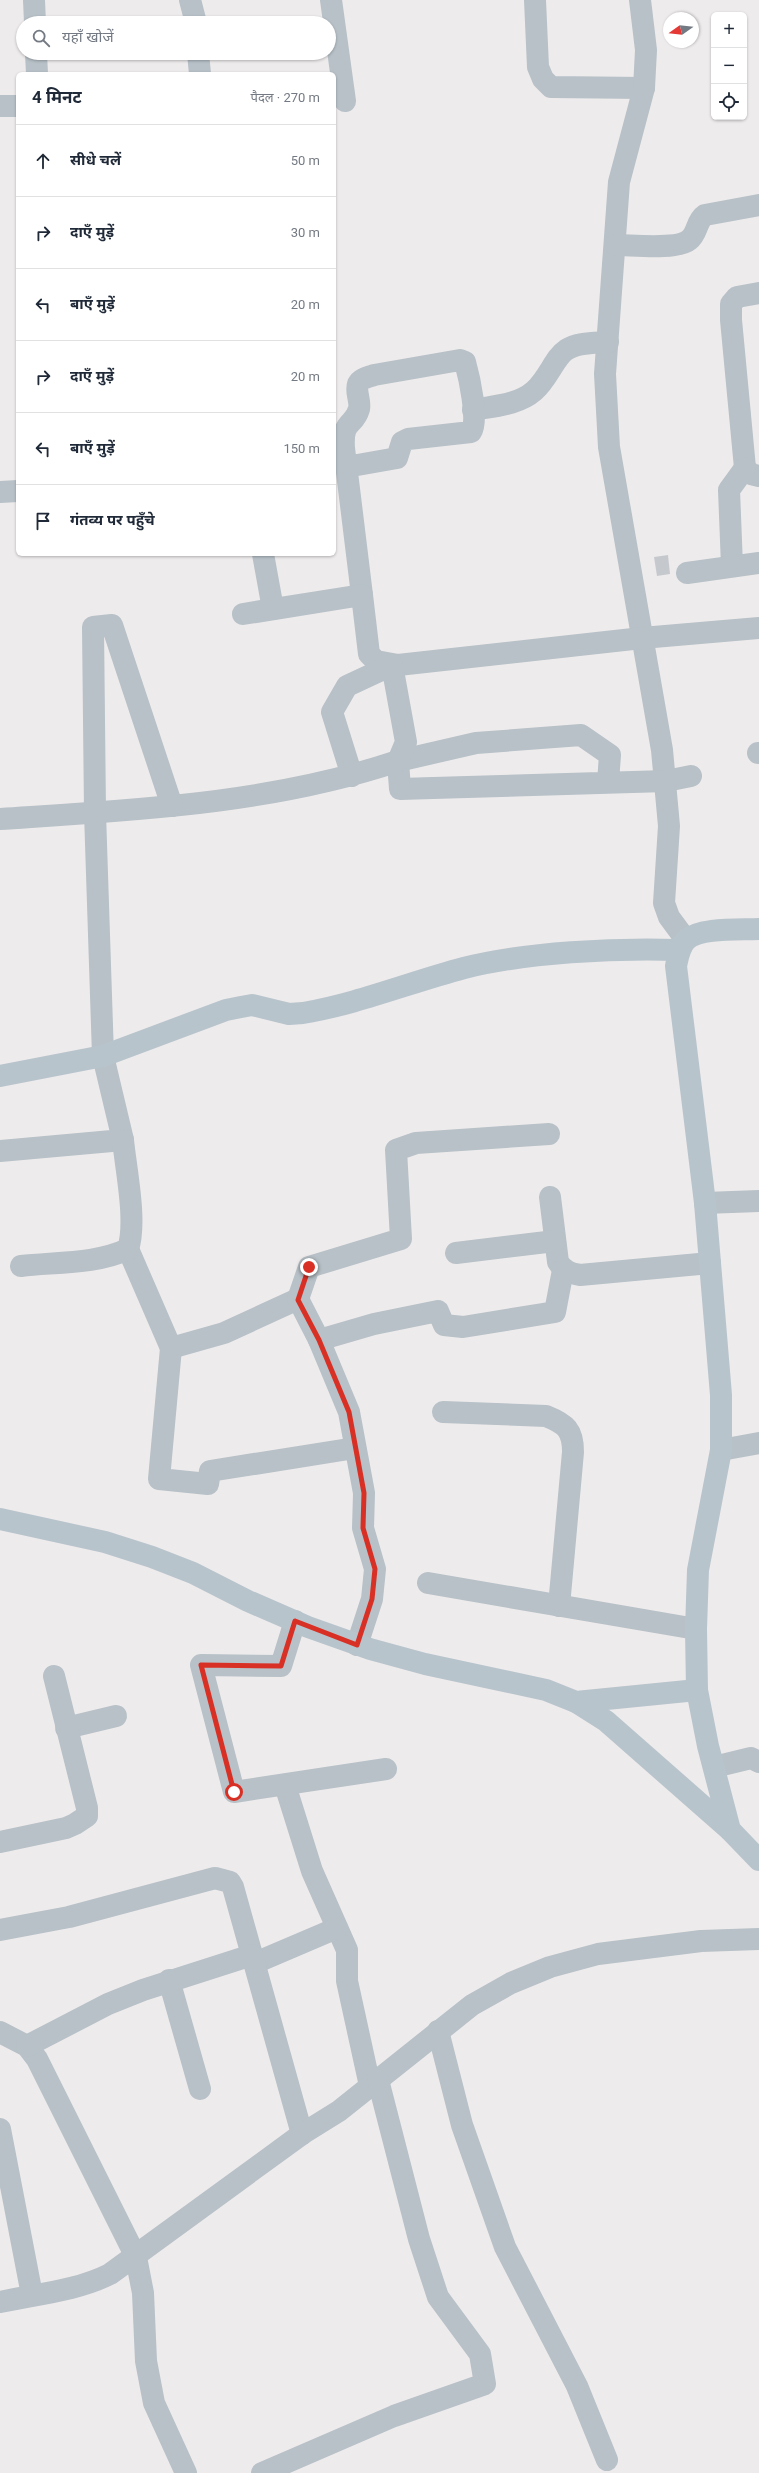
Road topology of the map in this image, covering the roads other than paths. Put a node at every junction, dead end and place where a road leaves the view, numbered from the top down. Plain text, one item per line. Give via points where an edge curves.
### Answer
1 (34, 0) edge
2 (190, 0) edge
3 (331, 0) edge
4 (535, 0) edge
5 (640, 0) edge
6 (35, 16) edge
7 (194, 16) edge
8 (333, 16) edge
9 (336, 36) edge
10 (36, 60) edge
11 (199, 60) edge
12 (37, 72) edge
13 (200, 72) edge
14 (644, 88) junction
15 (345, 101) dead end
16 (0, 106) edge
17 (16, 106) edge
18 (759, 205) edge
19 (616, 245) junction
20 (759, 293) edge
21 (608, 342) junction
22 (473, 410) junction
23 (339, 436) edge
24 (346, 467) junction
25 (752, 472) edge
26 (16, 491) edge
27 (0, 492) edge
28 (263, 556) edge
29 (759, 563) edge
30 (732, 566) junction
31 (687, 573) dead end
32 (362, 595) junction
33 (274, 609) junction
34 (244, 614) dead end
35 (759, 628) edge
36 (642, 638) junction
37 (392, 665) junction
38 (398, 761) junction
39 (352, 776) junction
40 (691, 776) dead end
41 (666, 781) junction
42 (608, 782) junction
43 (172, 806) junction
44 (95, 813) junction
45 (0, 819) edge
46 (759, 930) edge
47 (683, 945) junction
48 (103, 1056) junction
49 (0, 1076) edge
50 (549, 1134) dead end
51 (123, 1140) junction
52 (0, 1151) edge
53 (550, 1197) dead end
54 (759, 1200) edge
55 (705, 1203) junction
56 (555, 1241) junction
57 (128, 1249) junction
58 (456, 1253) dead end
59 (710, 1262) junction
60 (21, 1266) dead end
61 (563, 1270) junction
62 (298, 1300) junction
63 (319, 1340) junction
64 (170, 1348) junction
65 (443, 1412) dead end
66 (759, 1443) edge
67 (356, 1448) junction
68 (721, 1450) junction
69 (0, 1519) edge
70 (428, 1583) dead end
71 (559, 1606) junction
72 (295, 1621) junction
73 (696, 1629) junction
74 (357, 1645) junction
75 (54, 1676) dead end
76 (697, 1690) junction
77 (576, 1702) junction
78 (116, 1716) dead end
79 (66, 1728) junction
80 (759, 1762) edge
81 (714, 1767) junction
82 (386, 1768) dead end
83 (285, 1785) junction
84 (730, 1830) junction
85 (0, 1842) edge
86 (759, 1860) edge
87 (337, 1928) junction
88 (0, 1930) edge
89 (759, 1939) edge
90 (253, 1959) junction
91 (169, 1980) junction
92 (438, 2031) junction
93 (0, 2032) edge
94 (27, 2046) junction
95 (374, 2083) junction
96 (200, 2089) dead end
97 (0, 2129) edge
98 (302, 2134) junction
99 (136, 2257) junction
100 (32, 2295) junction
101 (0, 2302) edge
102 (607, 2460) dead end
103 (186, 2473) edge
104 (262, 2473) edge

1 - 6 street
2 - 7 street
3 - 8 street
4 - 14 street via 538,68 543,79 551,87
5 - 14 street via 646,50
9 - 15 street
10 - 12 street
11 - 13 street
14 - 19 street via 619,182
16 - 17 street
18 - 19 street via 705,215 699,219 694,236 680,245
19 - 21 street
20 - 25 street via 737,297 731,304
21 - 22 street via 581,344 566,350 548,377 534,391 510,403
21 - 36 street via 605,374 609,447
22 - 23 street via 465,362 460,360 374,375 362,379 358,384 358,410
22 - 24 street via 474,427 470,432 408,439 402,442 397,458
23 - 24 street
24 - 32 street
25 - 30 street via 729,490
26 - 27 street
28 - 33 street
29 - 30 street
30 - 31 street
32 - 33 street
32 - 37 street via 370,654 376,661
33 - 34 street
35 - 36 street
36 - 37 street
36 - 41 street
37 - 38 street via 406,742
37 - 39 street via 347,686 332,712
38 - 39 street
38 - 42 street via 400,789
38 - 42 street via 476,743 581,735 610,754
39 - 43 street via 263,794
40 - 41 street
41 - 42 street
41 - 47 street via 669,826 664,903
43 - 44 street
43 - 44 street via 112,625 93,627
44 - 45 street
44 - 48 street
46 - 47 street via 713,931 698,934
47 - 48 street via 505,960 465,968 303,1013 289,1014 252,1005 226,1010
47 - 55 street via 676,966 677,985
48 - 49 street
48 - 51 street
50 - 62 street via 416,1143 396,1150 401,1238 309,1267
51 - 52 street
51 - 57 street via 132,1223 132,1238
53 - 56 street
54 - 55 street
55 - 59 street
56 - 58 street
56 - 61 street via 558,1262
57 - 60 street via 116,1255 100,1258
57 - 64 street
59 - 61 street via 580,1275
59 - 68 street via 721,1395
61 - 63 street via 555,1312 463,1327 444,1325 438,1311 374,1324
62 - 63 street
62 - 64 street via 224,1334
63 - 67 street via 349,1412
64 - 67 street via 159,1479 208,1484 210,1471
65 - 71 street via 546,1416 559,1421 567,1428 573,1439 573,1452
66 - 68 street
67 - 74 street via 364,1493 363,1528 375,1569 372,1599
68 - 73 street via 698,1570
69 - 72 street via 105,1542 152,1557 193,1573
70 - 71 street
71 - 73 street
72 - 74 street
72 - 83 street via 281,1666 201,1665 234,1792
73 - 76 street
74 - 77 street via 425,1664 546,1690
75 - 79 street
76 - 77 street
76 - 81 street
77 - 84 street via 606,1721
78 - 79 street
79 - 85 street via 87,1808 86,1816 66,1828
80 - 81 street via 751,1758
81 - 84 street
82 - 83 street
83 - 87 street via 312,1871
84 - 86 street
87 - 90 street
87 - 95 street via 347,1950 347,1981
88 - 90 street via 69,1917 215,1878 230,1882 233,1887
89 - 92 street via 701,1941 647,1947 598,1954 550,1967 511,1983 472,2005
90 - 91 street
90 - 98 street
91 - 94 street via 108,2004
91 - 96 street
92 - 95 street
92 - 102 street via 462,2125 505,2247 577,2386
93 - 94 street
94 - 99 street via 43,2070 78,2146
95 - 98 street via 339,2111
95 - 104 street via 438,2297 480,2354 485,2384 394,2416
97 - 100 street
98 - 99 street
99 - 100 street via 93,2282
99 - 103 street via 143,2293 146,2361 154,2403
100 - 101 street

